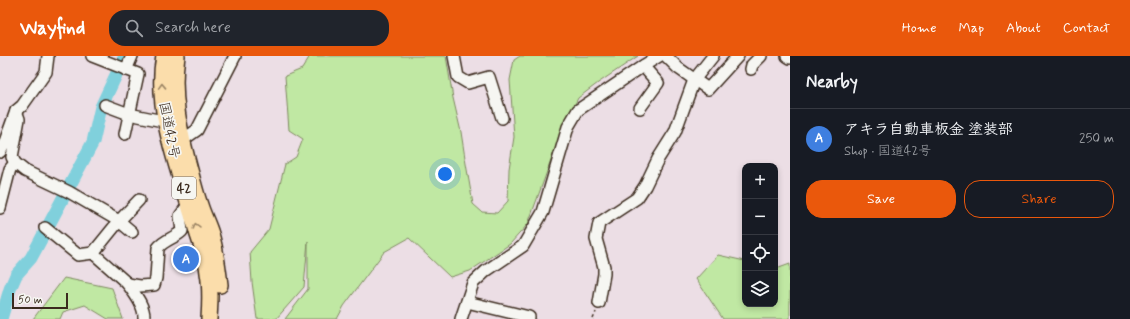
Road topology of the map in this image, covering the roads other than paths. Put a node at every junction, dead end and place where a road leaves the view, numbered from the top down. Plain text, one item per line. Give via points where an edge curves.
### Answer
1 (48, 56) edge
2 (92, 56) edge
3 (132, 56) edge
4 (164, 56) edge
5 (177, 56) edge
6 (235, 56) edge
7 (454, 56) edge
8 (659, 56) edge
9 (666, 56) edge
10 (713, 56) edge
11 (738, 56) edge
12 (760, 56) edge
13 (787, 56) edge
14 (790, 58) edge
15 (642, 66) junction
16 (122, 68) junction
17 (751, 69) dead end
18 (694, 80) junction
19 (105, 105) dead end
20 (640, 108) dead end
21 (16, 111) junction
22 (129, 114) junction
23 (502, 118) dead end
24 (158, 120) dead end
25 (125, 134) dead end
26 (177, 144) junction
27 (0, 152) edge
28 (15, 163) junction
29 (139, 200) dead end
30 (195, 206) junction
31 (0, 208) edge
32 (119, 221) junction
33 (45, 228) dead end
34 (132, 232) dead end
35 (93, 253) junction
36 (127, 283) junction
37 (467, 302) junction
38 (599, 303) dead end
39 (529, 317) dead end
40 (144, 319) edge
41 (209, 319) edge
42 (219, 319) edge
43 (461, 319) edge

1 - 21 street via 46,72
2 - 16 street
3 - 16 street
26 -> 4 highway, 国道42号 / 42 via 164,114
5 - 26 highway, 国道42号 / 42
6 - 26 street via 197,130
7 - 23 street via 458,77 468,83 489,77
8 - 15 street
9 - 18 street
10 - 18 street
11 - 18 street via 708,89
12 - 17 street
13 - 14 street
15 - 20 street via 658,84
15 - 37 street via 578,110 568,127 543,212 523,246 486,271 474,283
16 - 22 street via 138,74
18 - 38 street via 675,132 637,198 598,223 596,239 604,267
19 - 22 street
21 - 27 street
21 - 28 street via 19,118 12,157
22 - 24 street
22 - 25 street
26 - 30 highway, 国道42号 / 42
28 - 31 street via 10,169
28 - 32 street via 25,171 67,191
29 - 32 street
30 - 36 street via 185,209 180,216 182,231 158,248 154,285 140,286
41 -> 30 highway, 国道42号 / 42 via 211,293
30 - 42 highway, 国道42号 / 42 via 211,235 217,261 221,299
32 - 34 street
32 - 35 street
33 - 35 street via 78,255
35 - 36 street
36 - 40 street via 140,302
37 - 39 street
37 - 43 street

